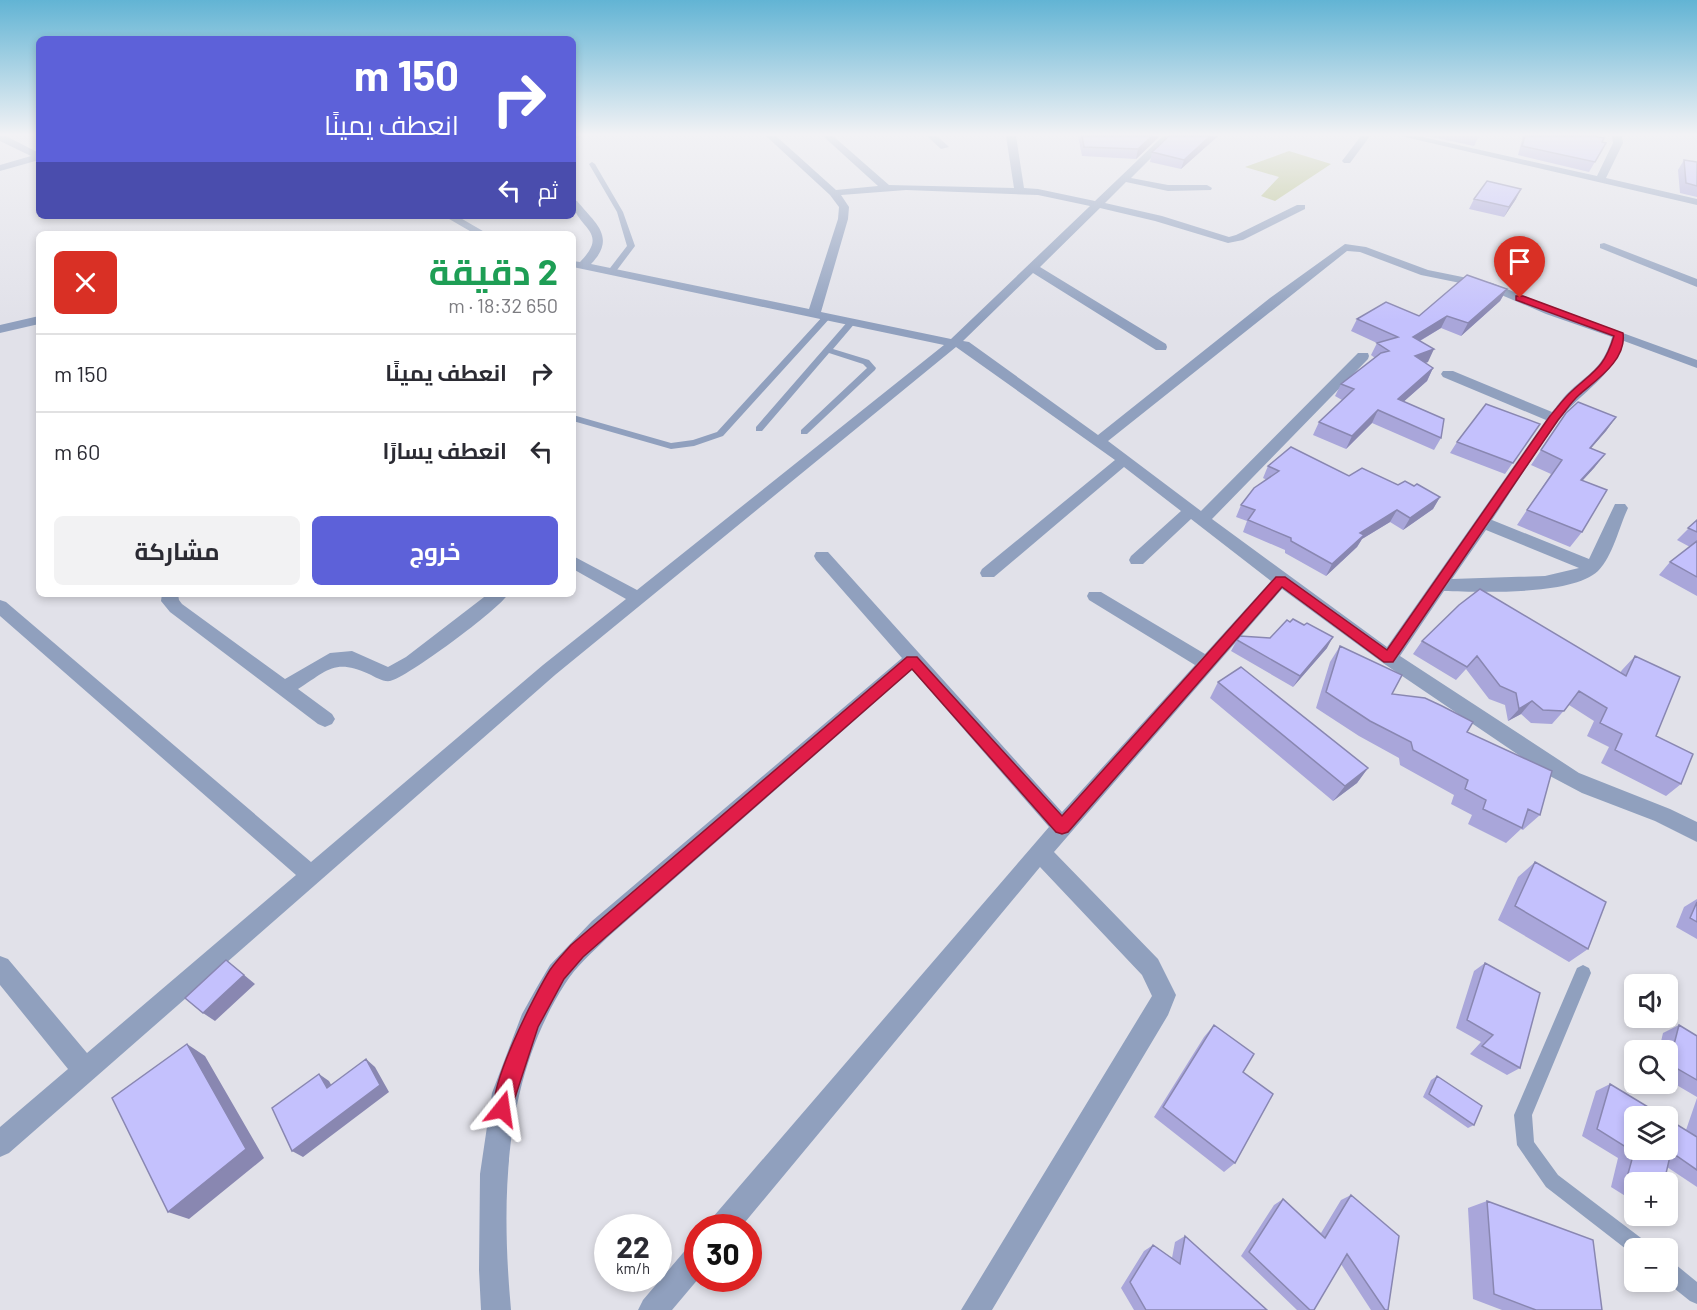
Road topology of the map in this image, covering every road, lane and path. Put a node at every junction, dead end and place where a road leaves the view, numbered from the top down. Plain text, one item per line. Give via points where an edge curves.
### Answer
1 (611, 197) edge
2 (836, 197) edge
3 (1062, 197) edge
4 (1104, 197) edge
5 (1676, 197) edge
6 (1697, 202) edge
7 (1098, 203) junction
8 (576, 207) edge
9 (1301, 207) dead end
10 (455, 219) edge
11 (477, 231) edge
12 (1604, 246) dead end
13 (578, 265) edge
14 (1032, 267) junction
15 (610, 272) junction
16 (1697, 284) edge
17 (821, 316) junction
18 (36, 321) edge
19 (852, 322) junction
20 (0, 329) edge
21 (1619, 335) junction
22 (955, 342) junction
23 (1161, 346) dead end
24 (828, 350) junction
25 (1363, 356) dead end
26 (1697, 364) edge
27 (1448, 374) dead end
28 (1554, 418) junction
29 (576, 419) edge
30 (759, 429) dead end
31 (804, 432) dead end
32 (1098, 442) junction
33 (1124, 460) junction
34 (1620, 508) dead end
35 (1196, 516) junction
36 (1484, 523) junction
37 (822, 556) dead end
38 (1137, 561) dead end
39 (576, 564) edge
40 (1592, 567) junction
41 (988, 573) dead end
42 (1281, 580) junction
43 (1440, 585) junction
44 (1095, 596) dead end
45 (170, 597) edge
46 (496, 597) edge
47 (638, 598) junction
48 (0, 606) edge
49 (1389, 658) junction
50 (912, 660) junction
51 (1207, 664) junction
52 (284, 689) junction
53 (325, 719) dead end
54 (1062, 827) junction
55 (1697, 833) edge
56 (1040, 852) junction
57 (311, 875) junction
58 (0, 967) edge
59 (1583, 973) dead end
60 (86, 1071) junction
61 (0, 1144) edge
62 (734, 1214) edge
63 (1625, 1238) edge
64 (684, 1273) edge
65 (1678, 1279) edge
66 (1697, 1294) edge
67 (496, 1310) edge
68 (653, 1310) edge
69 (976, 1310) edge

1 - 15 lane via 631,246
2 - 17 street via 844,212
3 - 7 street
4 - 7 street
5 - 6 street
7 - 9 street via 1234,240
7 - 14 street
8 - 13 street via 600,236 601,244 596,255
10 - 11 street
12 - 16 street
13 - 15 street
14 - 22 street
14 - 23 street
15 - 17 street
17 - 19 street
17 - 29 lane via 720,434 671,446
18 - 20 street
19 - 22 street
19 - 24 lane
21 - 26 street
21 - 28 street via 1602,372 1574,394
21 - 32 street via 1488,285 1425,273 1362,249 1345,247
22 - 32 street via 973,350
22 - 47 street
24 - 30 lane
24 - 31 lane via 866,362 872,368
25 - 35 street
27 - 28 street
28 - 36 street
32 - 33 street
33 - 35 street
33 - 41 street
34 - 40 street
35 - 38 street
35 - 42 street
36 - 40 street
36 - 43 street
37 - 50 street
39 - 47 street
40 - 43 street via 1578,576 1545,582
42 - 49 street
42 - 51 street
43 - 49 street
44 - 51 street
45 - 52 street via 176,608
46 - 52 street via 412,662 388,675 352,658 330,660
47 - 57 street
48 - 57 street
49 - 55 street via 1574,781 1663,815
50 - 54 street
50 - 67 street via 600,928 558,973 531,1023 501,1114 493,1174
51 - 54 street
52 - 53 street
54 - 56 street
56 - 62 street
56 - 69 street via 1150,967 1164,995 1160,1008
57 - 60 street
58 - 60 street
59 - 63 lane via 1523,1115 1526,1144 1552,1181
60 - 61 street
64 - 68 street
65 - 66 lane

